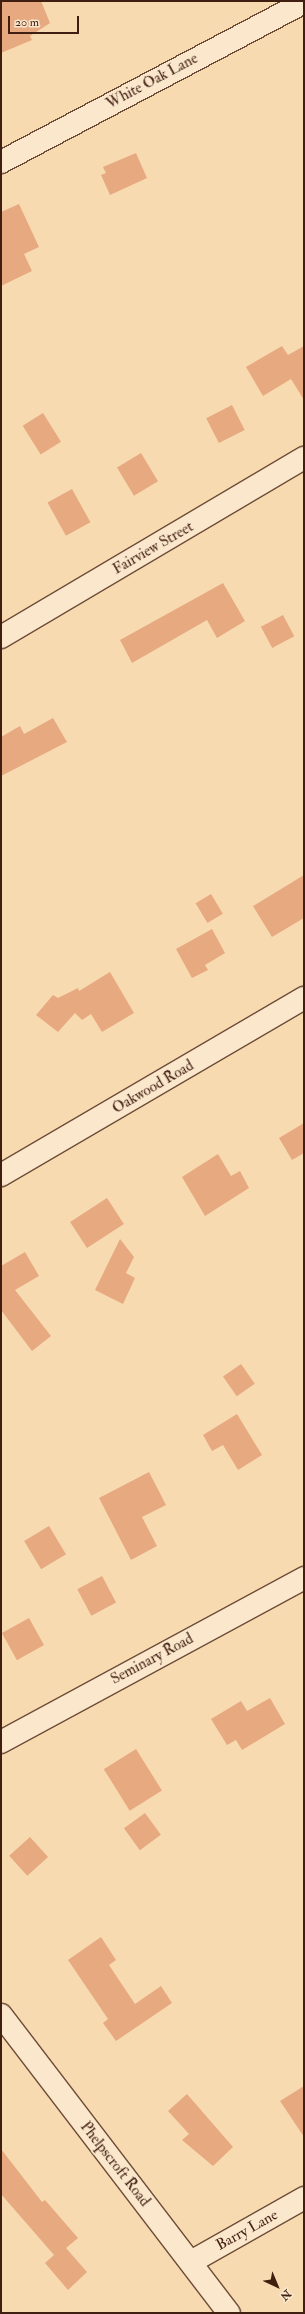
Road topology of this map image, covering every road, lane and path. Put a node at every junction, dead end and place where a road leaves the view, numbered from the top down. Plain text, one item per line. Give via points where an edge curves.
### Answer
1 (304, 2) edge
2 (1, 162) edge
3 (304, 458) edge
4 (1, 637) edge
5 (304, 998) edge
6 (1, 1175) edge
7 (304, 1578) edge
8 (1, 1742) edge
9 (1, 2015) edge
10 (304, 2198) edge
11 (191, 2262) junction
12 (229, 2313) edge

1 - 2 street, White Oak Lane
3 - 4 street, Fairview Street
5 - 6 street, Oakwood Road
7 - 8 street, Seminary Road
9 - 11 street, Phelpscroft Road
10 - 11 street, Barry Lane
11 - 12 street, Phelpscroft Road

